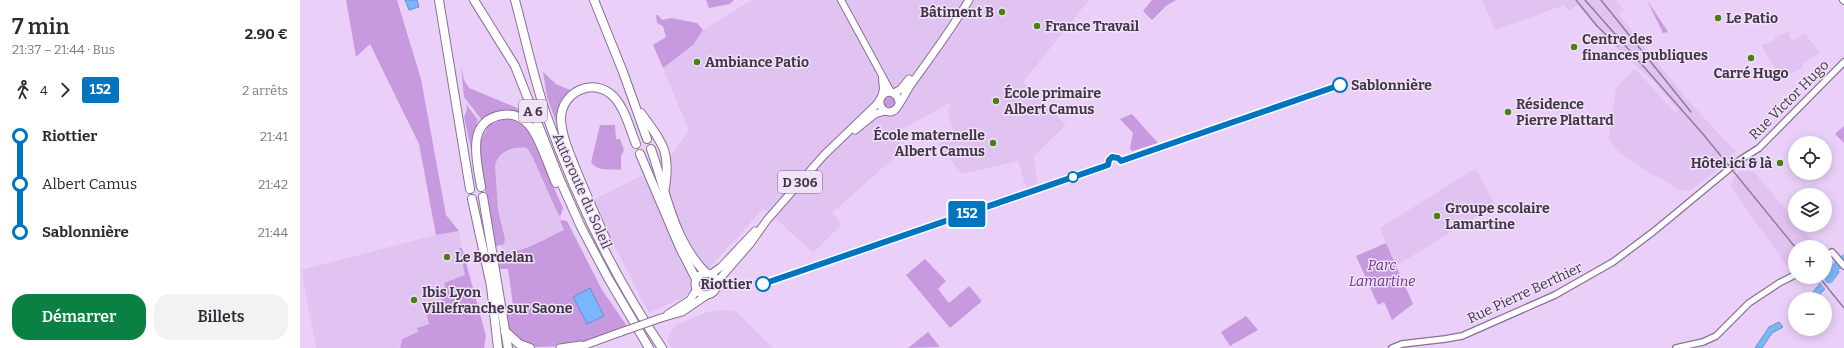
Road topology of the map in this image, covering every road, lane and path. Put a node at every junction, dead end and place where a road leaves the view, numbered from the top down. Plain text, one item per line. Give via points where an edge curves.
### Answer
1 (439, 0) edge
2 (474, 0) edge
3 (515, 0) edge
4 (594, 0) edge
5 (841, 0) edge
6 (969, 0) edge
7 (940, 44) junction
8 (1844, 62) edge
9 (882, 77) junction
10 (892, 93) junction
11 (880, 99) junction
12 (899, 102) junction
13 (636, 105) junction
14 (885, 111) junction
15 (647, 139) dead end
16 (636, 144) dead end
17 (834, 146) junction
18 (651, 149) dead end
19 (640, 154) dead end
20 (1750, 154) joint
21 (481, 187) dead end
22 (470, 188) dead end
23 (665, 194) junction
24 (483, 197) dead end
25 (472, 199) dead end
26 (767, 220) junction
27 (1832, 252) edge
28 (1844, 266) edge
29 (708, 273) junction
30 (696, 279) junction
31 (1788, 279) edge
32 (717, 282) junction
33 (697, 289) junction
34 (707, 295) junction
35 (638, 310) junction
36 (661, 318) junction
37 (505, 331) junction
38 (580, 347) edge
39 (498, 348) edge
40 (508, 348) edge
41 (530, 348) edge
42 (560, 348) edge
43 (649, 348) edge
44 (662, 348) edge
45 (1392, 348) edge
46 (1676, 348) edge

1 - 22 highway
2 - 43 highway, Autoroute du Soleil / A 6 via 515,66 581,227
3 - 35 highway, Autoroute du Soleil / A 6 via 541,97 560,151 591,223
4 - 13 highway
5 - 9 main road
6 - 7 main road
7 - 10 main road via 901,89
7 - 12 main road
8 - 20 street, Rue Victor Hugo via 1759,148
9 - 10 main road
9 - 11 main road via 883,89
10 - 11 main road via 884,94
10 - 12 main road via 898,97
11 - 14 main road via 881,108
11 - 17 main road, D 306
12 - 14 main road via 895,110
13 - 15 highway
13 - 23 highway via 658,136 667,158
14 - 17 main road, D 306 via 875,114
16 - 35 highway via 620,106 604,89 581,89 565,102 561,115 562,127 570,155 590,206
17 - 26 main road, D 306
18 - 23 highway
19 - 30 highway
20 - 45 street, Rue Pierre Berthier via 1622,256 1555,295 1462,336 1402,344
21 - 43 highway via 475,146 479,130 490,119 498,116 518,116 533,130 596,267
23 - 29 highway via 688,251
24 - 37 highway
25 - 39 highway via 491,286
26 - 29 main road, D 306 via 721,267
26 - 32 main road, D 306
27 - 28 street
29 - 30 main road
29 - 32 main road via 715,277
30 - 33 main road
31 - 46 street via 1749,303 1716,336 1703,342
32 - 34 main road via 715,291
33 - 34 main road via 701,294
33 - 36 main road via 690,300
34 - 36 main road via 682,312
35 - 44 highway, Autoroute du Soleil / A 6
36 - 38 main road, bridge
37 - 40 highway
37 - 41 highway via 519,344
38 - 42 main road

